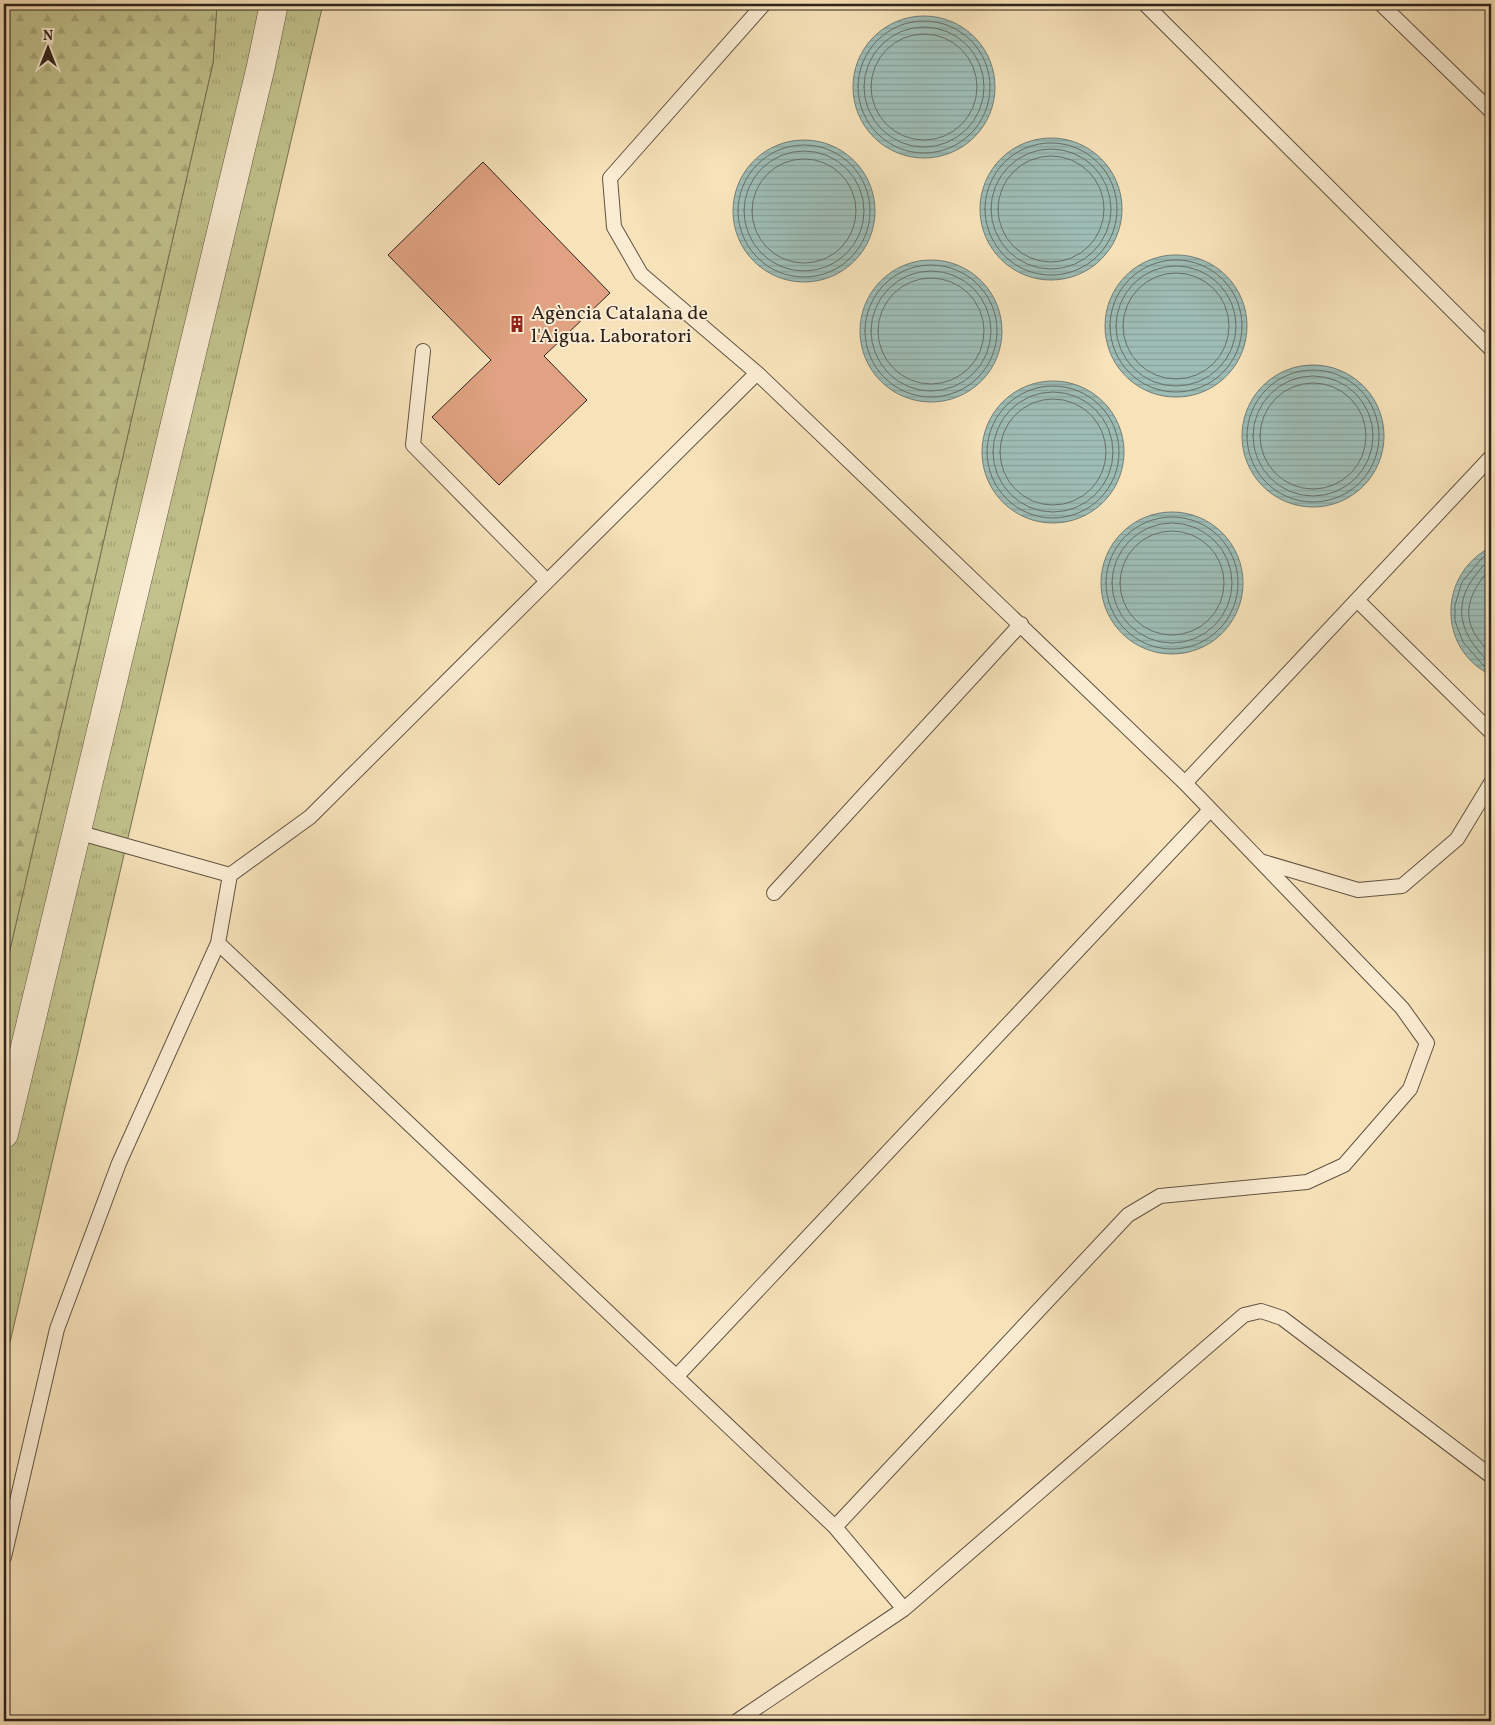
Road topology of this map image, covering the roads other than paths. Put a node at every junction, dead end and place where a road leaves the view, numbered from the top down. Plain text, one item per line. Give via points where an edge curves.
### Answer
1 (274, 4) edge
2 (764, 4) edge
3 (1145, 4) edge
4 (1381, 4) edge
5 (1491, 111) edge
6 (1491, 349) edge
7 (423, 352) dead end
8 (757, 373) junction
9 (1491, 457) edge
10 (547, 581) junction
11 (1356, 600) junction
12 (1020, 624) junction
13 (1491, 732) edge
14 (1185, 783) junction
15 (1491, 783) edge
16 (1210, 810) junction
17 (76, 832) junction
18 (1259, 860) junction
19 (230, 875) junction
20 (774, 893) dead end
21 (218, 943) junction
22 (4, 1134) edge
23 (676, 1377) junction
24 (1491, 1476) edge
25 (835, 1527) junction
26 (4, 1556) edge
27 (904, 1608) junction
28 (737, 1721) edge

1 - 17 street
2 - 8 lane via 610,178 614,227 641,274
3 - 6 lane
4 - 5 lane
7 - 10 lane via 413,445
8 - 10 lane
8 - 12 lane
9 - 11 lane
10 - 19 lane via 310,817
11 - 13 lane
11 - 14 lane
12 - 14 lane
12 - 20 lane
14 - 16 lane
15 - 18 lane via 1458,839 1402,886 1358,890
16 - 18 lane
16 - 23 lane
17 - 19 lane
17 - 22 street
18 - 25 lane via 1402,1008 1427,1043 1410,1088 1344,1165 1307,1182 1160,1196 1128,1215
19 - 21 lane
21 - 23 lane
21 - 26 lane via 119,1163 57,1329
23 - 25 lane
24 - 27 lane via 1282,1318 1261,1312 1244,1315
25 - 27 lane
27 - 28 lane

